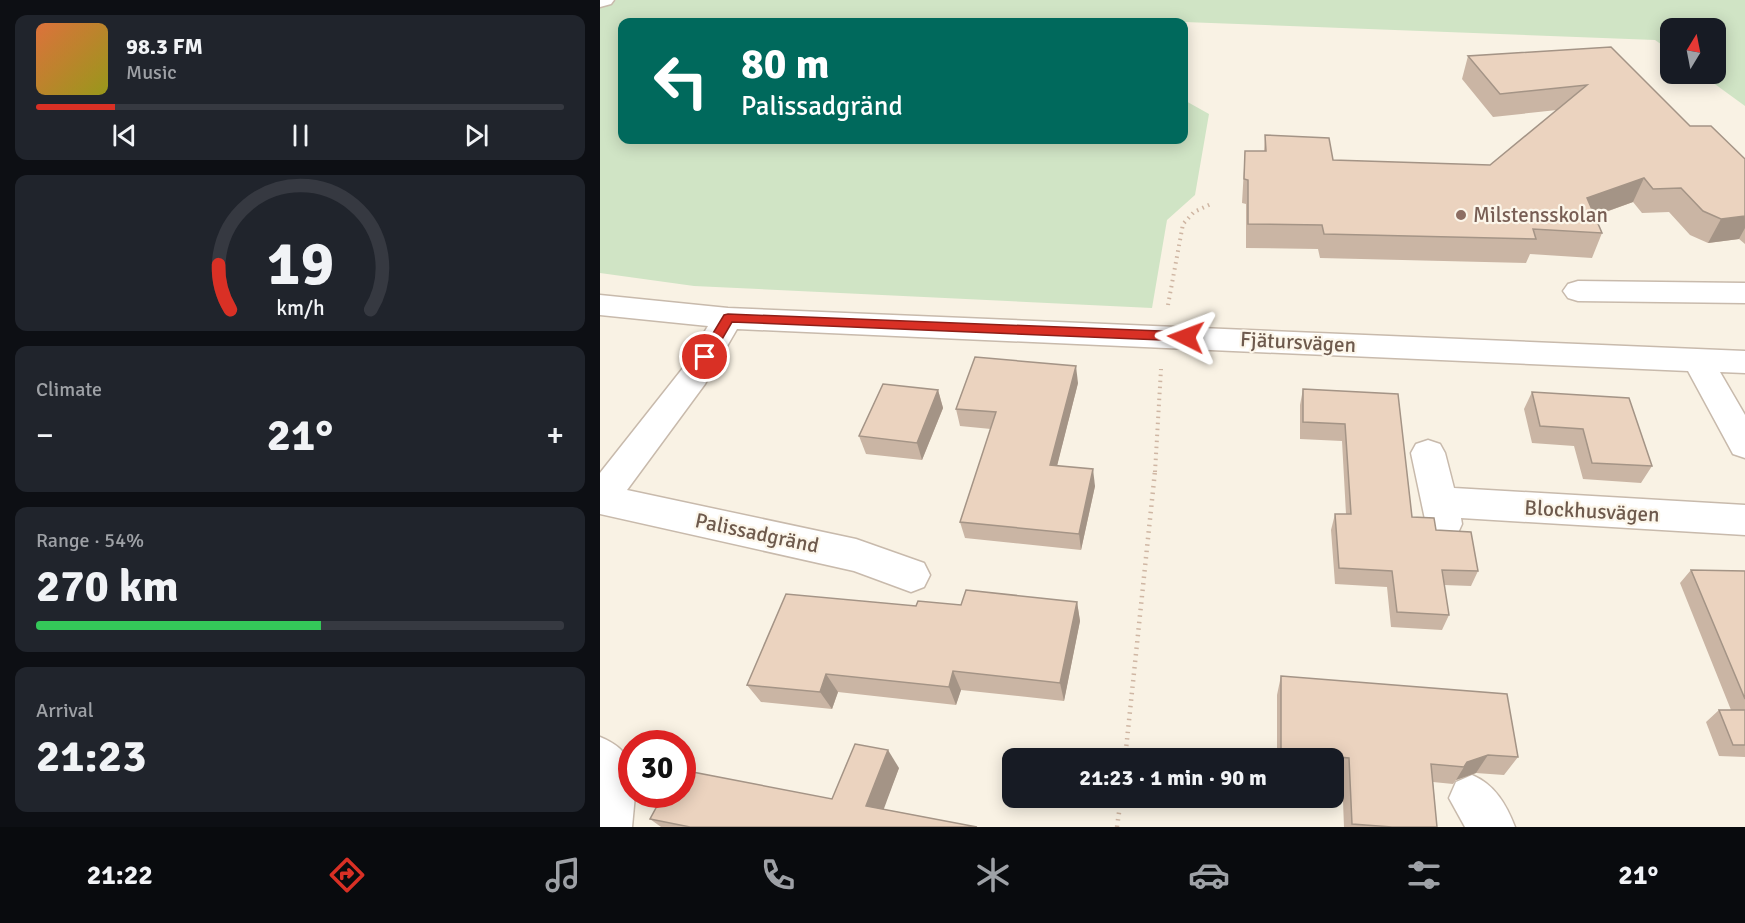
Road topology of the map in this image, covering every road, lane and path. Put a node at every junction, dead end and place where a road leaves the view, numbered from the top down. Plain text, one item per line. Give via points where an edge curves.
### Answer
1 (1213, 203) dead end
2 (1578, 291) dead end
3 (1745, 293) edge
4 (600, 305) edge
5 (728, 318) junction
6 (1163, 336) junction
7 (1698, 361) junction
8 (1745, 362) edge
9 (1745, 445) edge
10 (1428, 453) dead end
11 (600, 499) edge
12 (1745, 520) edge
13 (910, 575) dead end
14 (1126, 748) edge
15 (600, 759) edge
16 (1119, 808) edge
17 (609, 827) edge
18 (1117, 827) edge

1 - 6 path via 1194,212 1183,224
2 - 3 street
4 - 5 street, Fjätursvägen
5 - 6 street, Fjätursvägen
5 - 11 street, Palissadgränd via 694,376
6 - 7 street, Fjätursvägen
6 - 14 path via 1155,480
7 - 8 street, Fjätursvägen
7 - 9 street
10 - 12 street, Blockhusvägen via 1442,513
11 - 13 street, Palissadgränd via 856,555
15 - 17 street via 614,778
16 - 18 path

